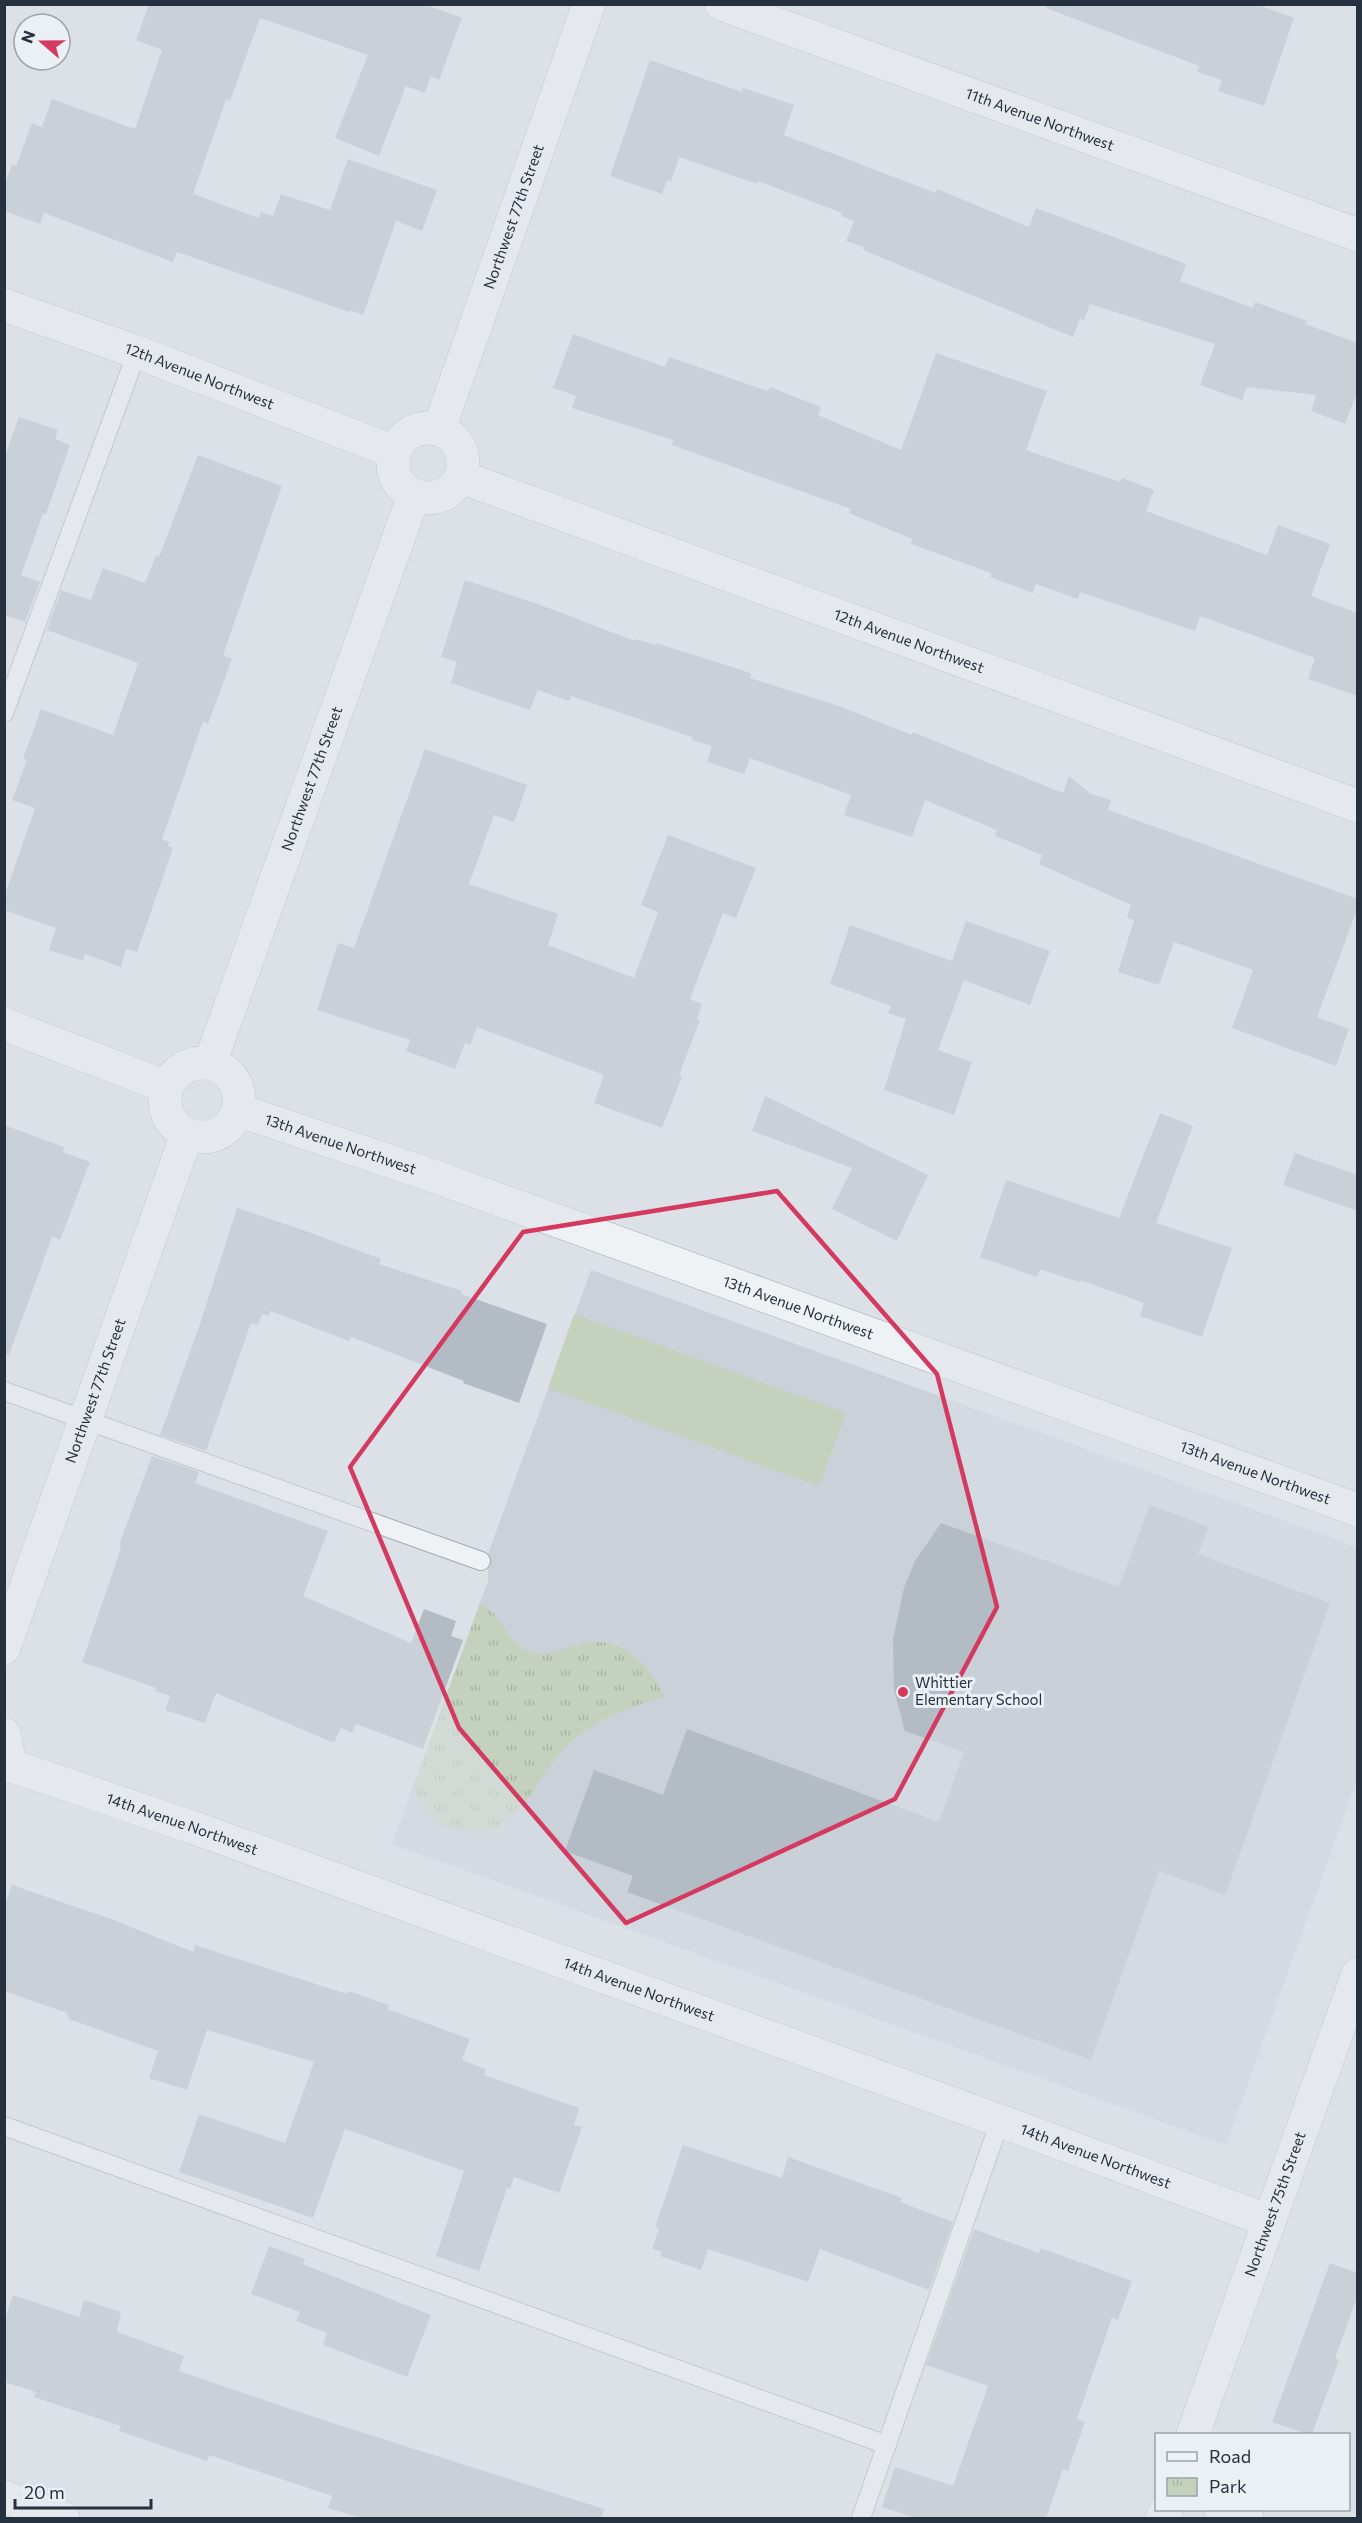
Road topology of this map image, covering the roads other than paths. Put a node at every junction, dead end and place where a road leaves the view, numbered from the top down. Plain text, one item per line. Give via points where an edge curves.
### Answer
1 (589, 4) edge
2 (721, 4) edge
3 (1358, 235) edge
4 (4, 305) edge
5 (137, 352) junction
6 (439, 429) junction
7 (394, 452) junction
8 (461, 477) junction
9 (414, 495) junction
10 (11, 674) edge
11 (4, 713) edge
12 (1358, 806) edge
13 (4, 1024) edge
14 (210, 1063) junction
15 (167, 1087) junction
16 (238, 1110) junction
17 (187, 1134) junction
18 (4, 1391) edge
19 (85, 1420) junction
20 (1358, 1510) edge
21 (481, 1561) dead end
22 (4, 1648) edge
23 (5, 1755) edge
24 (1356, 1980) edge
25 (1000, 2121) junction
26 (4, 2126) edge
27 (1269, 2221) junction
28 (1193, 2433) edge
29 (887, 2445) junction
30 (4, 2497) edge
31 (1224, 2511) edge
32 (63, 2518) edge
33 (861, 2518) edge
34 (1247, 2518) edge

1 - 6 street, Northwest 77th Street
2 - 3 street, 11th Avenue Northwest
4 - 5 street, 12th Avenue Northwest
5 - 7 street, 12th Avenue Northwest
5 - 10 lane
6 - 7 street via 421,428 409,433
6 - 8 street via 461,449
7 - 9 street via 394,476 400,486
8 - 9 street via 442,496 430,499
8 - 12 street, 12th Avenue Northwest
9 - 14 street, Northwest 77th Street
10 - 11 lane
13 - 15 street
14 - 15 street via 186,1066
14 - 16 street via 221,1068 236,1085
15 - 17 street via 168,1117
16 - 17 street via 223,1131 212,1136
16 - 20 street, 13th Avenue Northwest via 425,1173
17 - 19 street, Northwest 77th Street
18 - 19 lane
19 - 21 lane
19 - 22 street, Northwest 77th Street
23 - 25 street, 14th Avenue Northwest via 192,1827
24 - 27 street, Northwest 75th Street
25 - 27 street, 14th Avenue Northwest
25 - 29 lane
26 - 29 lane
27 - 28 street, Northwest 75th Street
29 - 33 lane
30 - 32 street
31 - 34 street

